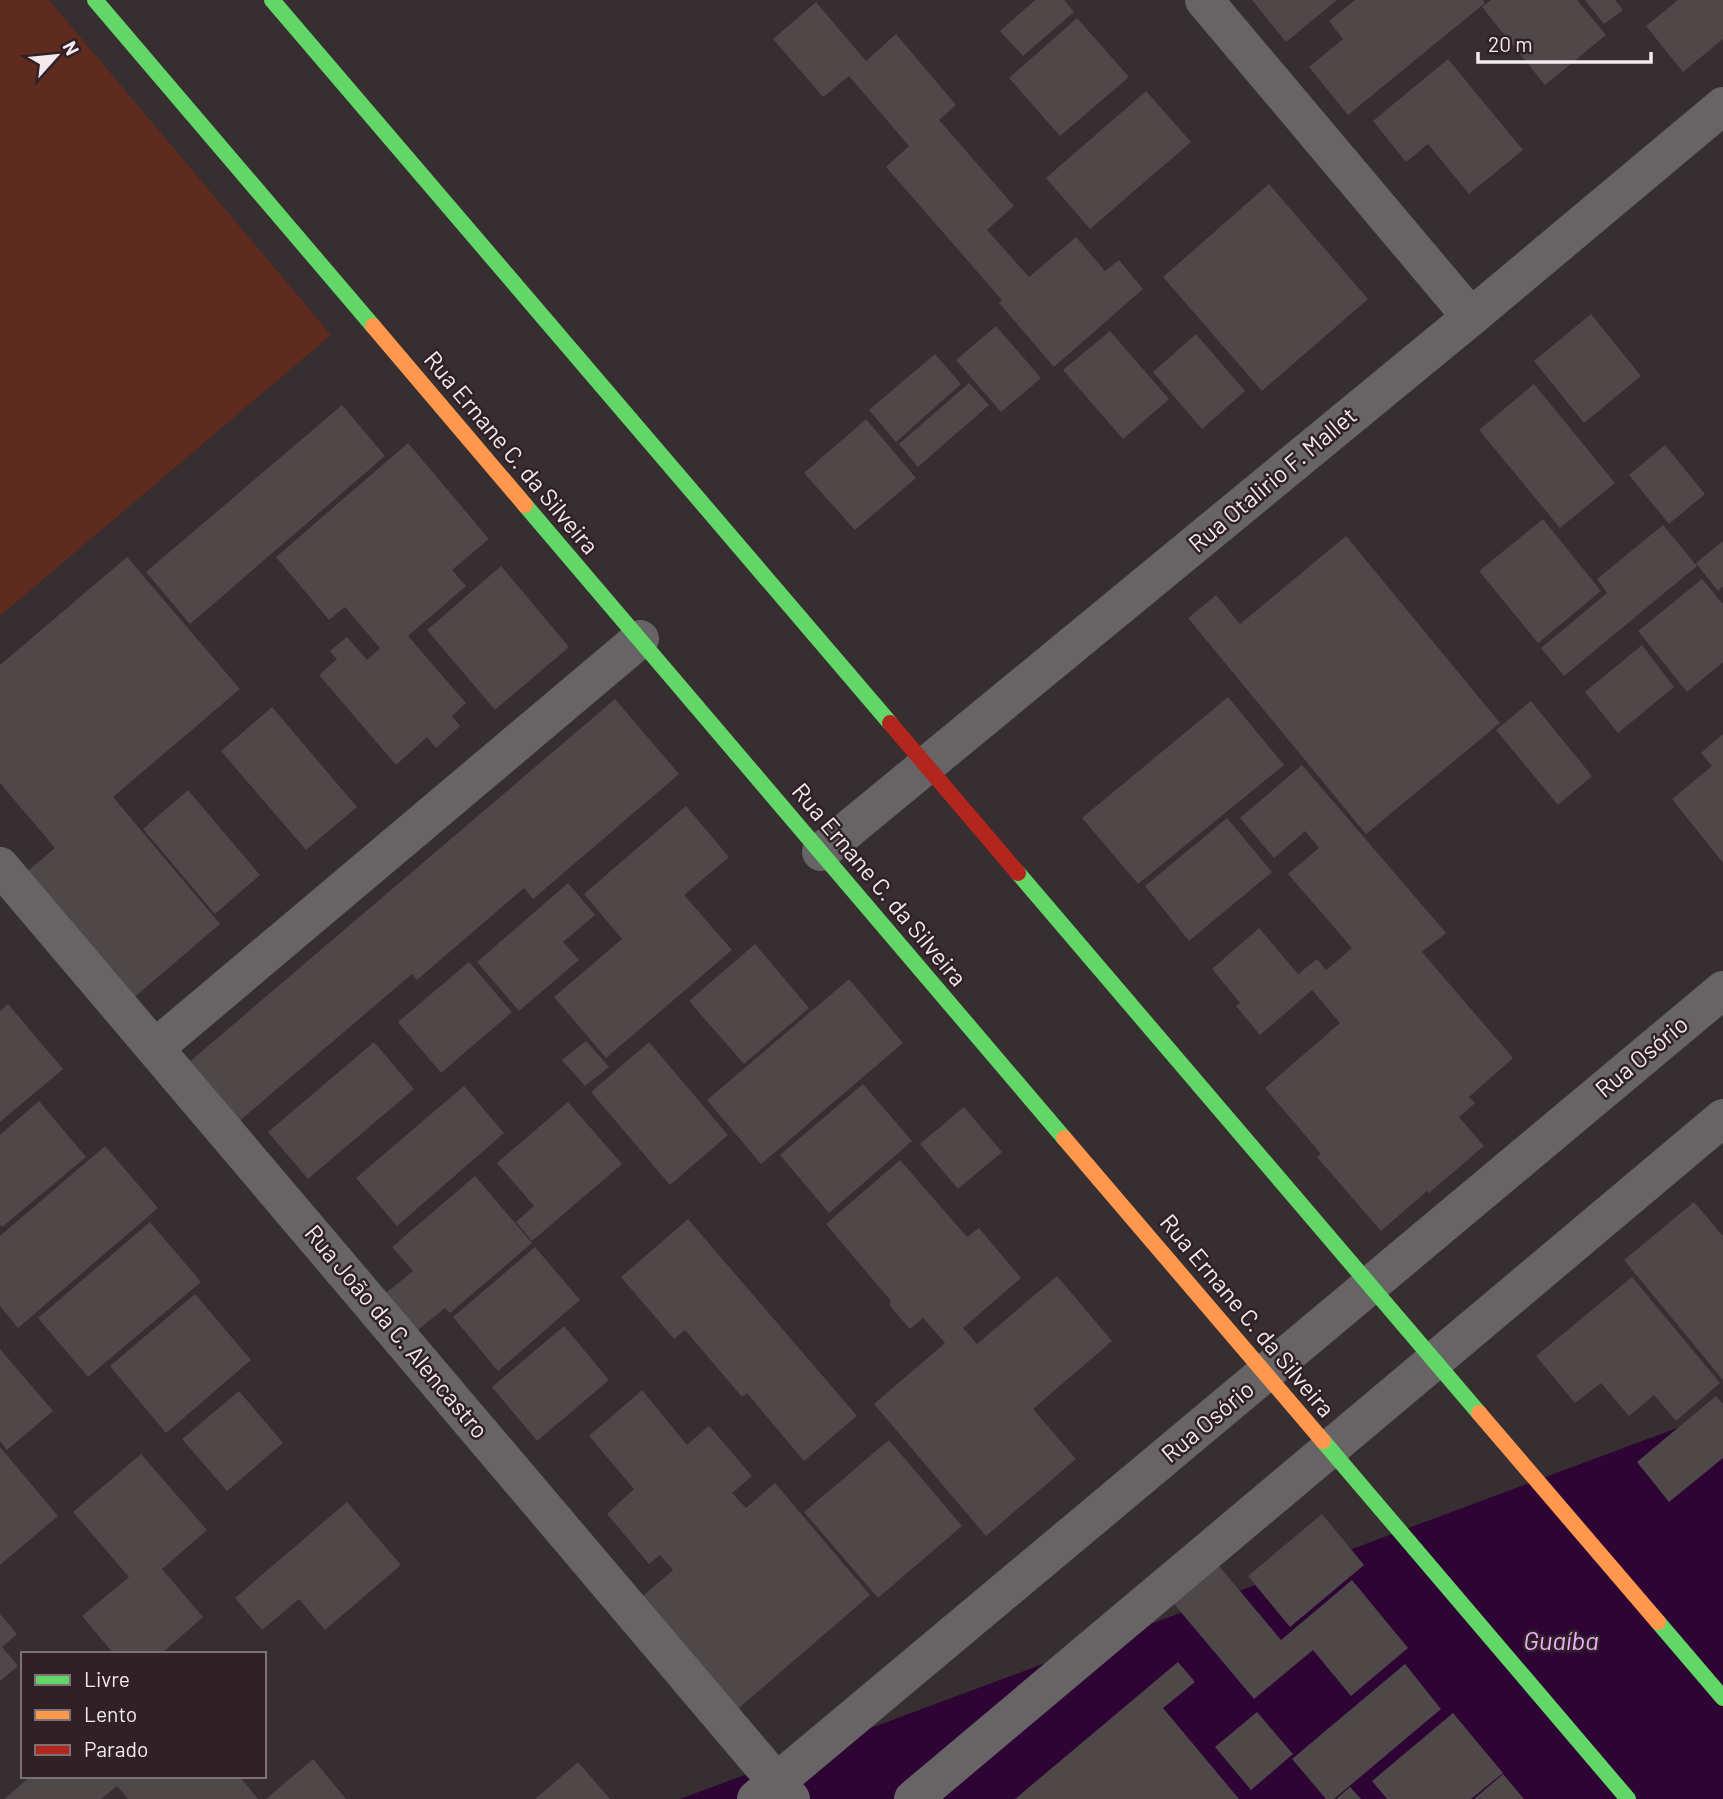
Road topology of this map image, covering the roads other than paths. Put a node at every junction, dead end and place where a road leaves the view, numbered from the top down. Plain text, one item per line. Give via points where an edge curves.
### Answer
1 (95, 0) edge
2 (272, 0) edge
3 (1204, 0) edge
4 (1723, 106) edge
5 (1471, 317) junction
6 (640, 639) junction
7 (927, 766) junction
8 (821, 852) junction
9 (0, 866) edge
10 (1723, 990) edge
11 (155, 1048) junction
12 (1723, 1118) edge
13 (1371, 1285) junction
14 (1435, 1361) junction
15 (1265, 1373) junction
16 (1330, 1449) junction
17 (1723, 1698) edge
18 (775, 1793) edge
19 (913, 1799) edge
20 (1628, 1799) edge

1 - 6 street, Rua Ernane C. da Silveira
2 - 7 street
3 - 5 street
4 - 5 street, Rua Otalirio F. Mallet
5 - 7 street, Rua Otalirio F. Mallet
6 - 8 street, Rua Ernane C. da Silveira
6 - 11 street
7 - 8 street, Rua Otalirio F. Mallet
7 - 13 street
8 - 15 street, Rua Ernane C. da Silveira
9 - 11 street, Rua João da C. Alencastro
10 - 13 street, Rua Osório
11 - 18 street, Rua João da C. Alencastro
12 - 14 street
13 - 14 street
13 - 15 street, Rua Osório
14 - 16 street
14 - 17 street
15 - 16 street, Rua Ernane C. da Silveira
15 - 18 street, Rua Osório
16 - 19 street
16 - 20 street, Rua Ernane C. da Silveira

